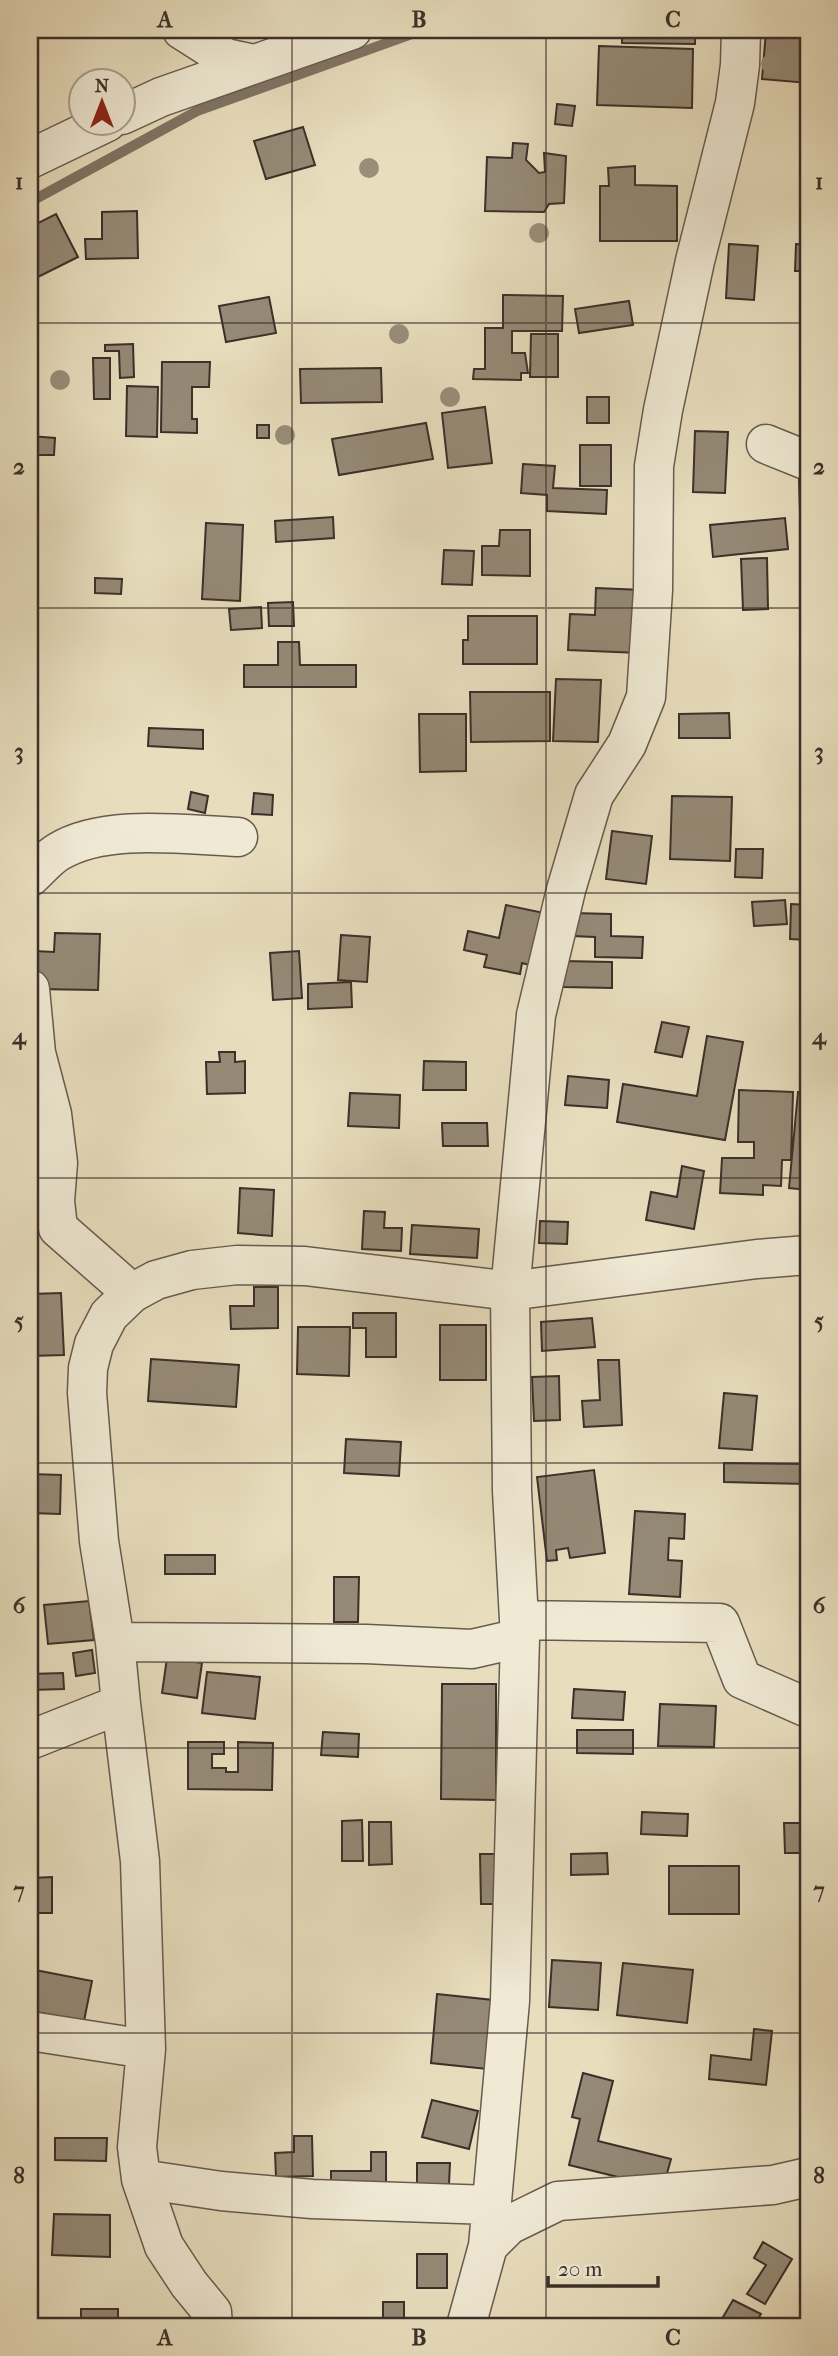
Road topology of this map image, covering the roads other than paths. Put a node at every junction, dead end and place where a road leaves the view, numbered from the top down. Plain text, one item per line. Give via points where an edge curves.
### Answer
1 (183, 30) edge
2 (352, 30) edge
3 (741, 30) edge
4 (254, 64) junction
5 (136, 108) edge
6 (78, 136) edge
7 (30, 159) edge
8 (766, 444) dead end
9 (808, 461) edge
10 (239, 837) dead end
11 (30, 877) edge
12 (30, 989) edge
13 (33, 1051) edge
14 (44, 1229) edge
15 (808, 1255) edge
16 (510, 1291) junction
17 (132, 1293) junction
18 (519, 1629) junction
19 (115, 1642) junction
20 (121, 1704) junction
21 (808, 1708) edge
22 (30, 1740) edge
23 (30, 2031) edge
24 (146, 2049) junction
25 (808, 2177) edge
26 (141, 2179) junction
27 (491, 2205) junction
28 (488, 2246) junction
29 (213, 2326) edge
30 (466, 2326) edge

1 - 4 street via 226,58
2 - 4 street
3 - 16 street via 735,103 695,261 654,466 646,697 627,744 594,795 536,1016
4 - 5 street
6 - 7 street
8 - 9 street
10 - 11 street via 102,835 59,852
12 - 13 street
13 - 14 street via 52,1114 58,1163 55,1201
14 - 17 street
15 - 16 street
16 - 17 street via 274,1264 192,1270 156,1280
16 - 18 street
17 - 19 street via 109,1315 88,1368 99,1541
18 - 19 street via 472,1649
18 - 21 street via 720,1623 742,1679
18 - 27 street via 510,2001
19 - 20 street
20 - 22 street
20 - 24 street via 140,1861
23 - 24 street
24 - 26 street via 137,2147
25 - 28 street via 773,2185 558,2201 509,2225
26 - 27 street via 312,2199
26 - 29 street via 164,2246 212,2312
27 - 28 street
28 - 30 street

